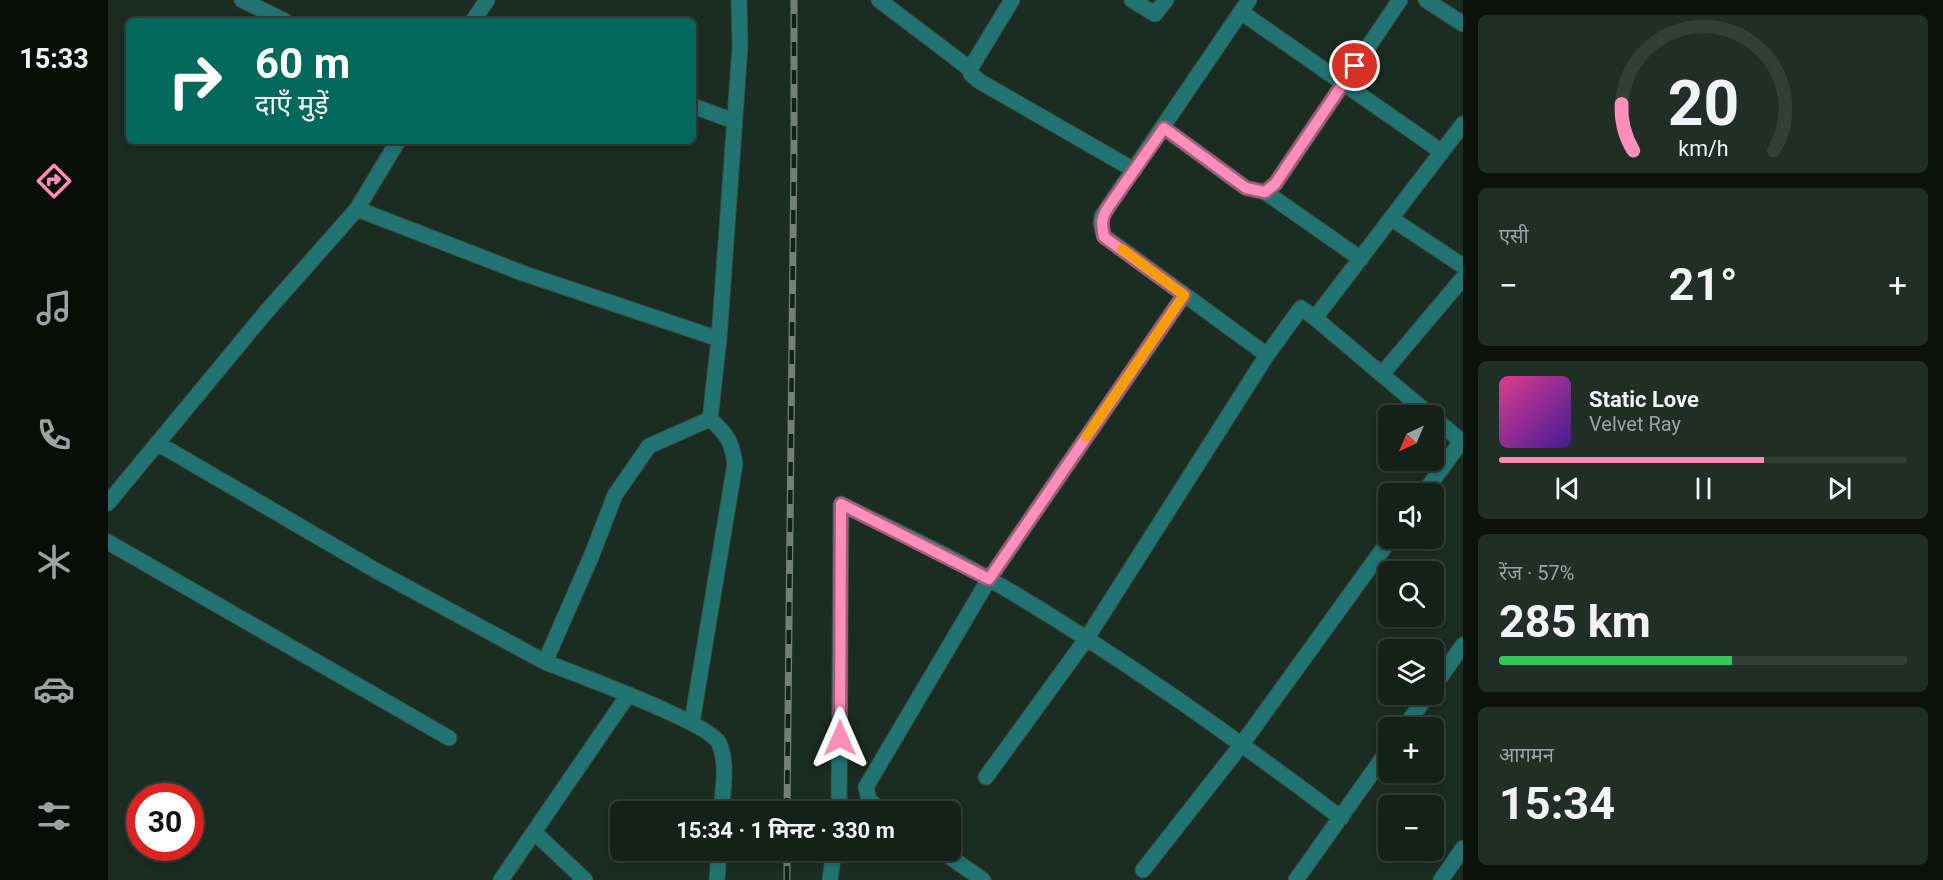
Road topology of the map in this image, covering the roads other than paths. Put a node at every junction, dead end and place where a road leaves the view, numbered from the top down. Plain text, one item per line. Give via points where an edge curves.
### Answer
1 (242, 0) edge
2 (487, 0) edge
3 (739, 0) edge
4 (879, 0) edge
5 (1012, 0) edge
6 (1132, 0) edge
7 (1166, 0) edge
8 (1400, 0) edge
9 (1426, 0) edge
10 (1245, 6) edge
11 (279, 18) edge
12 (475, 18) edge
13 (1463, 24) edge
14 (970, 69) junction
15 (1344, 83) junction
16 (696, 107) edge
17 (734, 121) junction
18 (1463, 124) edge
19 (1164, 128) junction
20 (396, 144) edge
21 (1442, 152) junction
22 (1134, 170) junction
23 (1265, 192) junction
24 (357, 208) junction
25 (1392, 219) junction
26 (1361, 259) junction
27 (1463, 266) edge
28 (1463, 278) edge
29 (1184, 295) junction
30 (1315, 318) junction
31 (719, 339) junction
32 (1267, 355) junction
33 (1382, 374) junction
34 (1418, 405) edge
35 (710, 419) junction
36 (1444, 426) edge
37 (1462, 440) edge
38 (157, 443) junction
39 (1431, 483) edge
40 (108, 503) edge
41 (108, 542) edge
42 (1383, 549) edge
43 (989, 579) junction
44 (1087, 638) junction
45 (1463, 645) edge
46 (544, 662) junction
47 (1444, 672) edge
48 (628, 695) junction
49 (692, 722) junction
50 (449, 738) dead end
51 (1242, 744) junction
52 (1378, 765) edge
53 (986, 777) dead end
54 (867, 794) junction
55 (722, 801) edge
56 (839, 801) edge
57 (855, 801) edge
58 (870, 801) edge
59 (1341, 818) junction
60 (534, 832) junction
61 (1463, 848) edge
62 (718, 861) edge
63 (833, 861) edge
64 (956, 861) edge
65 (1143, 870) dead end
66 (501, 880) edge
67 (585, 880) edge
68 (717, 880) edge
69 (830, 880) edge
70 (983, 880) edge
71 (1296, 880) edge
72 (1441, 880) edge

1 - 11 street
2 - 12 street
3 - 17 street
4 - 14 street
5 - 14 street
6 - 7 street via 1155,14
8 - 15 street
9 - 13 street
10 - 15 street
10 - 19 street
14 - 22 street via 979,81
15 - 21 street
15 - 23 street via 1275,184
16 - 17 street
17 - 31 street
18 - 21 street
19 - 22 street
19 - 23 street via 1246,188
20 - 24 street
21 - 25 street
22 - 29 street via 1102,216 1104,237
23 - 26 street
24 - 31 street via 525,274
24 - 38 street
25 - 26 street
25 - 27 street
26 - 30 street
28 - 33 street
29 - 32 street
29 - 43 street
30 - 32 street via 1301,308
30 - 33 street
31 - 35 street
32 - 44 street
33 - 34 street
35 - 46 street via 649,446 615,495
35 - 49 street via 729,440 735,464
36 - 37 street
37 - 39 street
38 - 40 street
38 - 46 street via 375,570
41 - 50 street
42 - 51 street
43 - 44 street
43 - 54 street via 866,788
43 - 56 street via 841,504
44 - 51 street
44 - 53 street
45 - 47 street
46 - 48 street
48 - 49 street
48 - 60 street
49 - 55 street via 718,741 724,762
51 - 59 street
51 - 65 street
52 - 59 street
54 - 57 street
54 - 58 street
59 - 71 street
60 - 66 street
60 - 67 street
61 - 72 street
62 - 68 street
63 - 69 street
64 - 70 street

